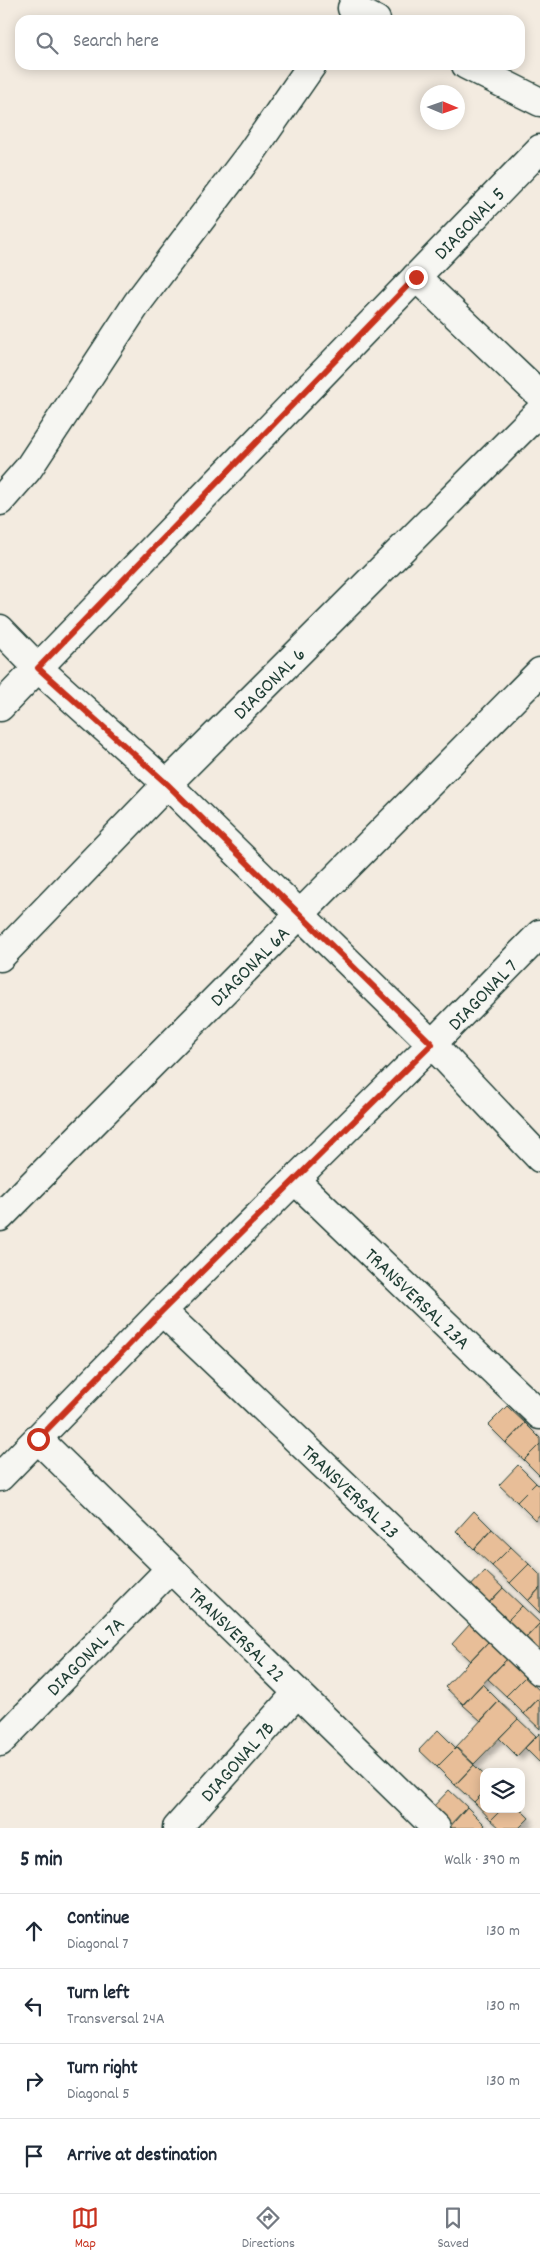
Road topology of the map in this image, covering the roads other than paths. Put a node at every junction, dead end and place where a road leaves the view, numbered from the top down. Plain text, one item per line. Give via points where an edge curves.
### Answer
1 (350, 9) edge
2 (364, 15) edge
3 (309, 70) edge
4 (476, 70) edge
5 (540, 102) edge
6 (540, 149) edge
7 (416, 277) junction
8 (540, 396) edge
9 (540, 411) edge
10 (0, 501) edge
11 (0, 629) edge
12 (38, 668) junction
13 (540, 672) edge
14 (0, 707) edge
15 (167, 784) junction
16 (299, 914) junction
17 (540, 934) edge
18 (0, 957) edge
19 (432, 1044) junction
20 (540, 1158) edge
21 (296, 1181) junction
22 (0, 1217) edge
23 (162, 1311) junction
24 (540, 1416) edge
25 (38, 1439) junction
26 (0, 1477) edge
27 (170, 1569) junction
28 (540, 1671) edge
29 (297, 1693) junction
30 (0, 1742) edge
31 (177, 1828) edge
32 (436, 1828) edge

1 - 2 street
3 - 10 street via 251,153 138,302 28,468
4 - 5 street
6 - 7 street, DIAGONAL 5
7 - 8 street
7 - 12 street, DIAGONAL 5
9 - 15 street, DIAGONAL 6
11 - 12 street
12 - 14 street, DIAGONAL 5
12 - 15 street
13 - 16 street, DIAGONAL 6A
15 - 16 street
15 - 18 street, DIAGONAL 6
16 - 19 street
16 - 22 street, DIAGONAL 6A
17 - 19 street, DIAGONAL 7
19 - 20 street
19 - 21 street, DIAGONAL 7
21 - 23 street, DIAGONAL 7
21 - 24 street, TRANSVERSAL 23A
23 - 25 street, DIAGONAL 7
23 - 28 street, TRANSVERSAL 23
25 - 26 street, DIAGONAL 7
25 - 27 street, TRANSVERSAL 22
27 - 29 street, TRANSVERSAL 22
27 - 30 street, DIAGONAL 7A
29 - 31 street, DIAGONAL 7B
29 - 32 street, TRANSVERSAL 22

